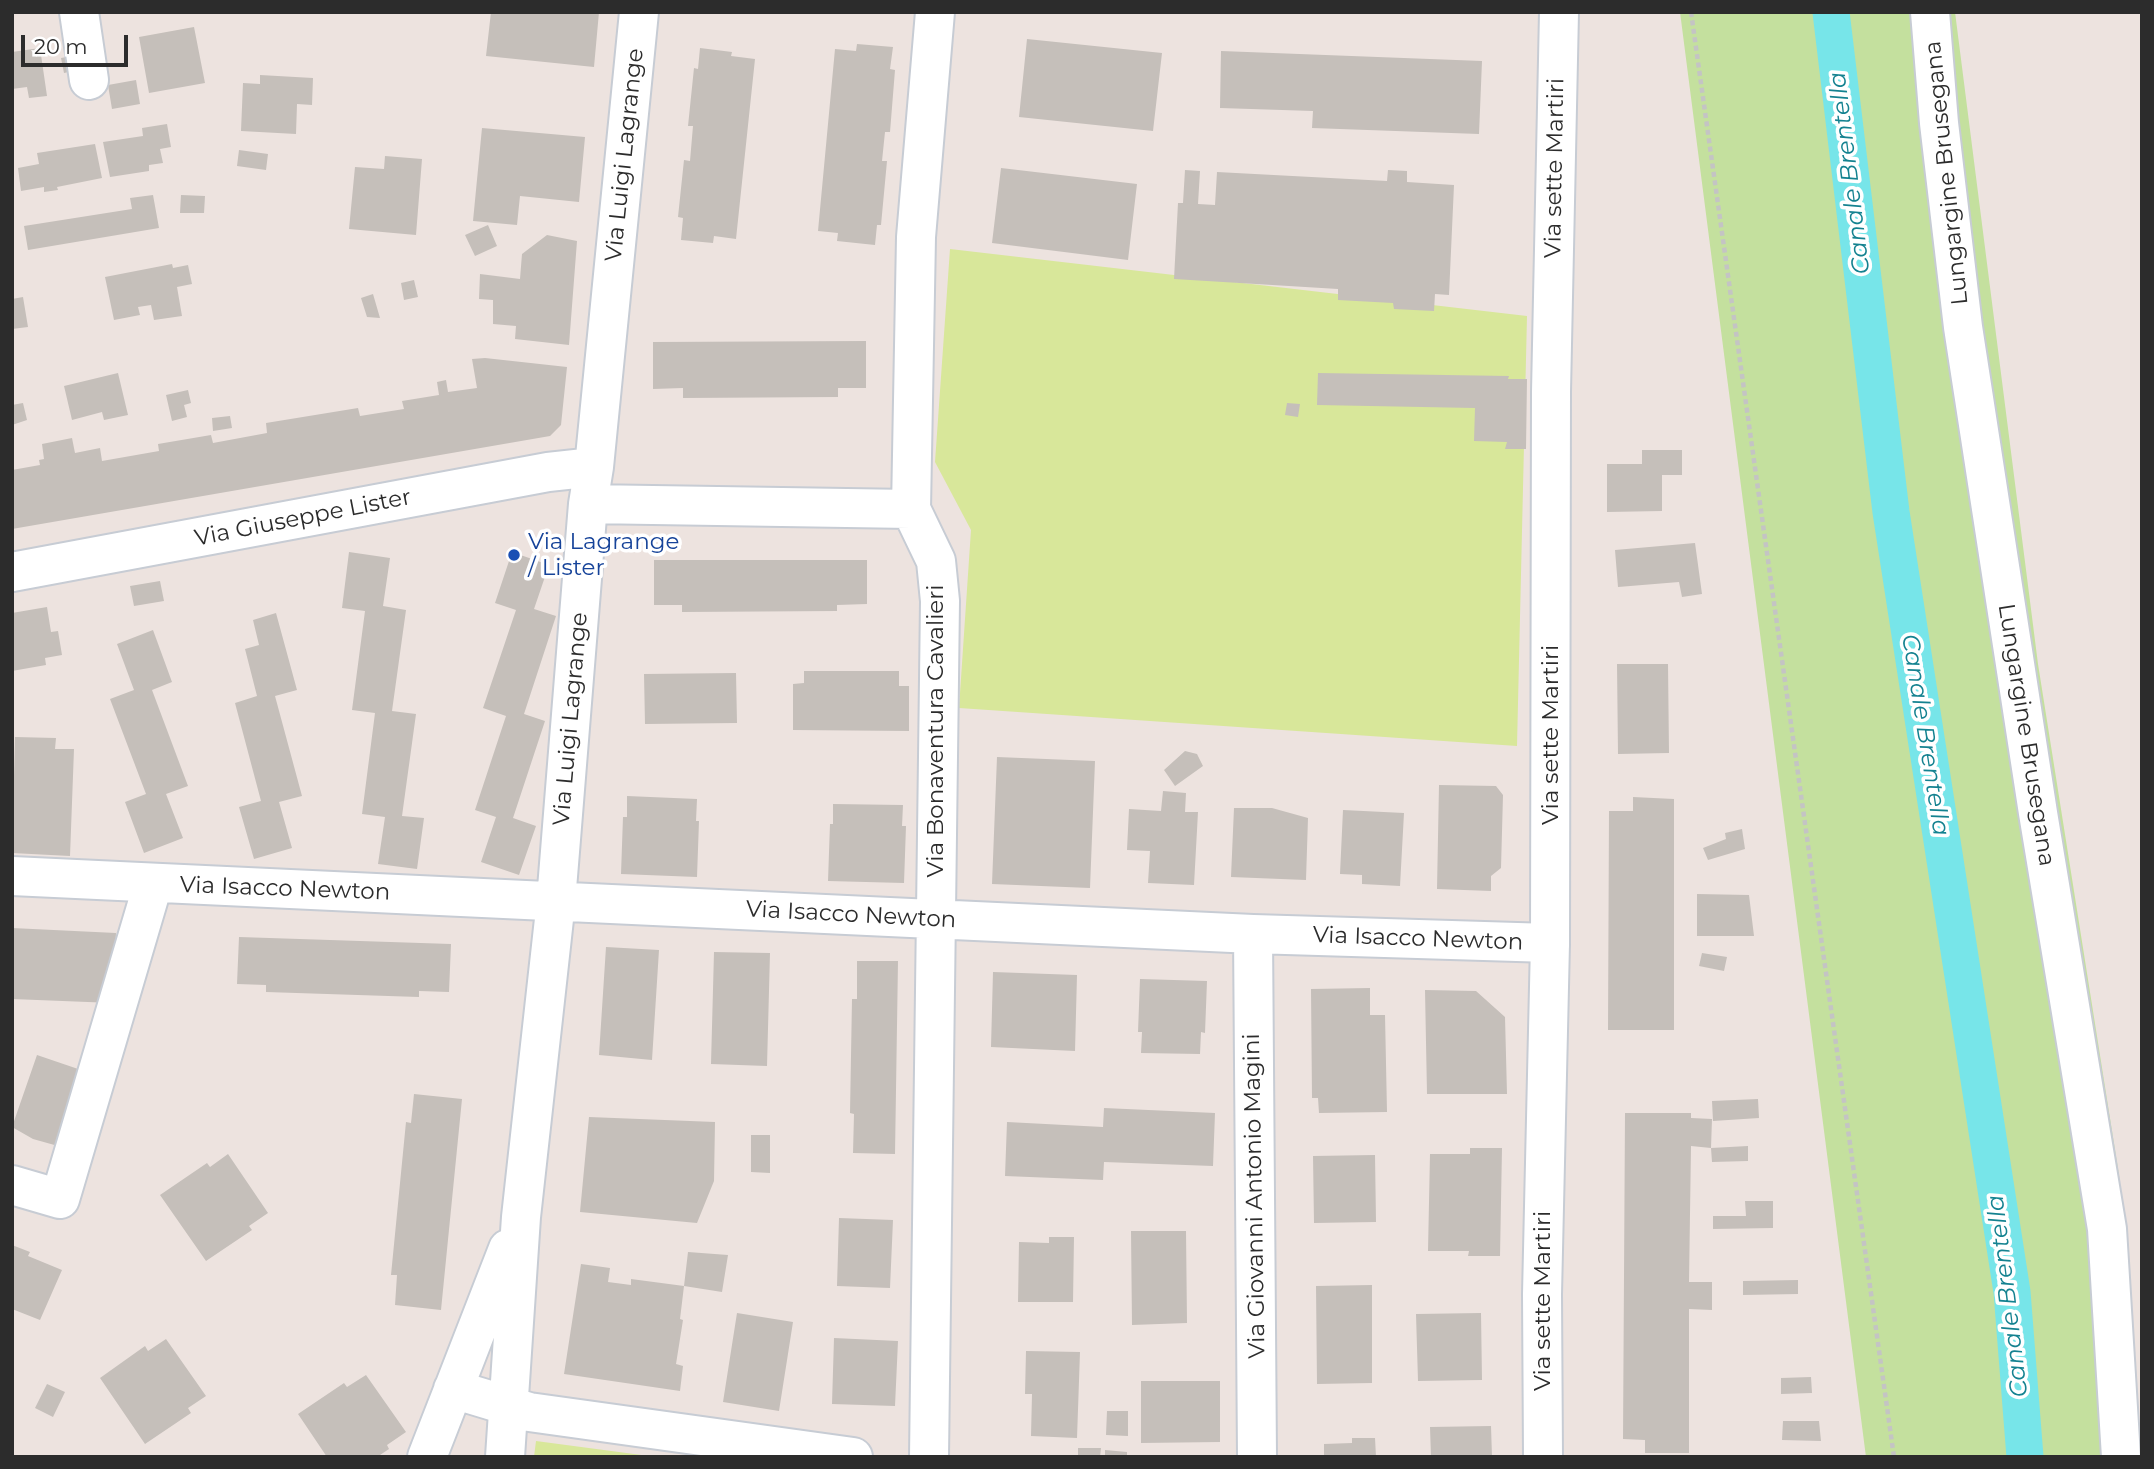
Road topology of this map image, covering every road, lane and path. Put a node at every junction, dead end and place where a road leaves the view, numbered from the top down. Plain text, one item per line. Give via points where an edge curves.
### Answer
1 (79, 12) edge
2 (639, 12) edge
3 (935, 12) edge
4 (1559, 12) edge
5 (1692, 12) edge
6 (1930, 12) edge
7 (89, 80) dead end
8 (594, 467) junction
9 (588, 504) junction
10 (911, 509) junction
11 (12, 572) edge
12 (12, 876) edge
13 (153, 884) junction
14 (556, 901) junction
15 (935, 919) junction
16 (1253, 934) junction
17 (1550, 943) junction
18 (12, 1185) edge
19 (521, 1217) junction
20 (453, 1389) junction
21 (509, 1408) junction
22 (427, 1457) edge
23 (505, 1457) edge
24 (853, 1457) edge
25 (929, 1457) edge
26 (1257, 1457) edge
27 (1543, 1457) edge
28 (1894, 1457) edge
29 (2121, 1457) edge

1 - 7 street
2 - 8 street, Via Luigi Lagrange
3 - 10 street, Via Bonaventura Cavalieri via 916,237
4 - 17 street, Via sette Martiri via 1551,392
5 - 28 path
6 - 29 street, Lungargine Brusegana via 1963,327 2107,1229
8 - 9 street, Via Luigi Lagrange
8 - 11 street, Via Giuseppe Lister
9 - 10 street
9 - 14 street, Via Luigi Lagrange
10 - 15 street, Via Bonaventura Cavalieri via 936,561 940,601
12 - 13 street, Via Isacco Newton
13 - 14 street, Via Isacco Newton
13 - 18 street, Via Isacco Newton via 60,1199
14 - 15 street, Via Isacco Newton
14 - 19 street, Via Luigi Lagrange
15 - 16 street, Via Isacco Newton
15 - 25 street, Via Bonaventura Cavalieri
16 - 17 street, Via Isacco Newton
16 - 26 street, Via Giovanni Antonio Magini
17 - 27 street, Via sette Martiri
19 - 20 street
19 - 21 street
20 - 21 street
20 - 22 street
21 - 23 street
21 - 24 street

